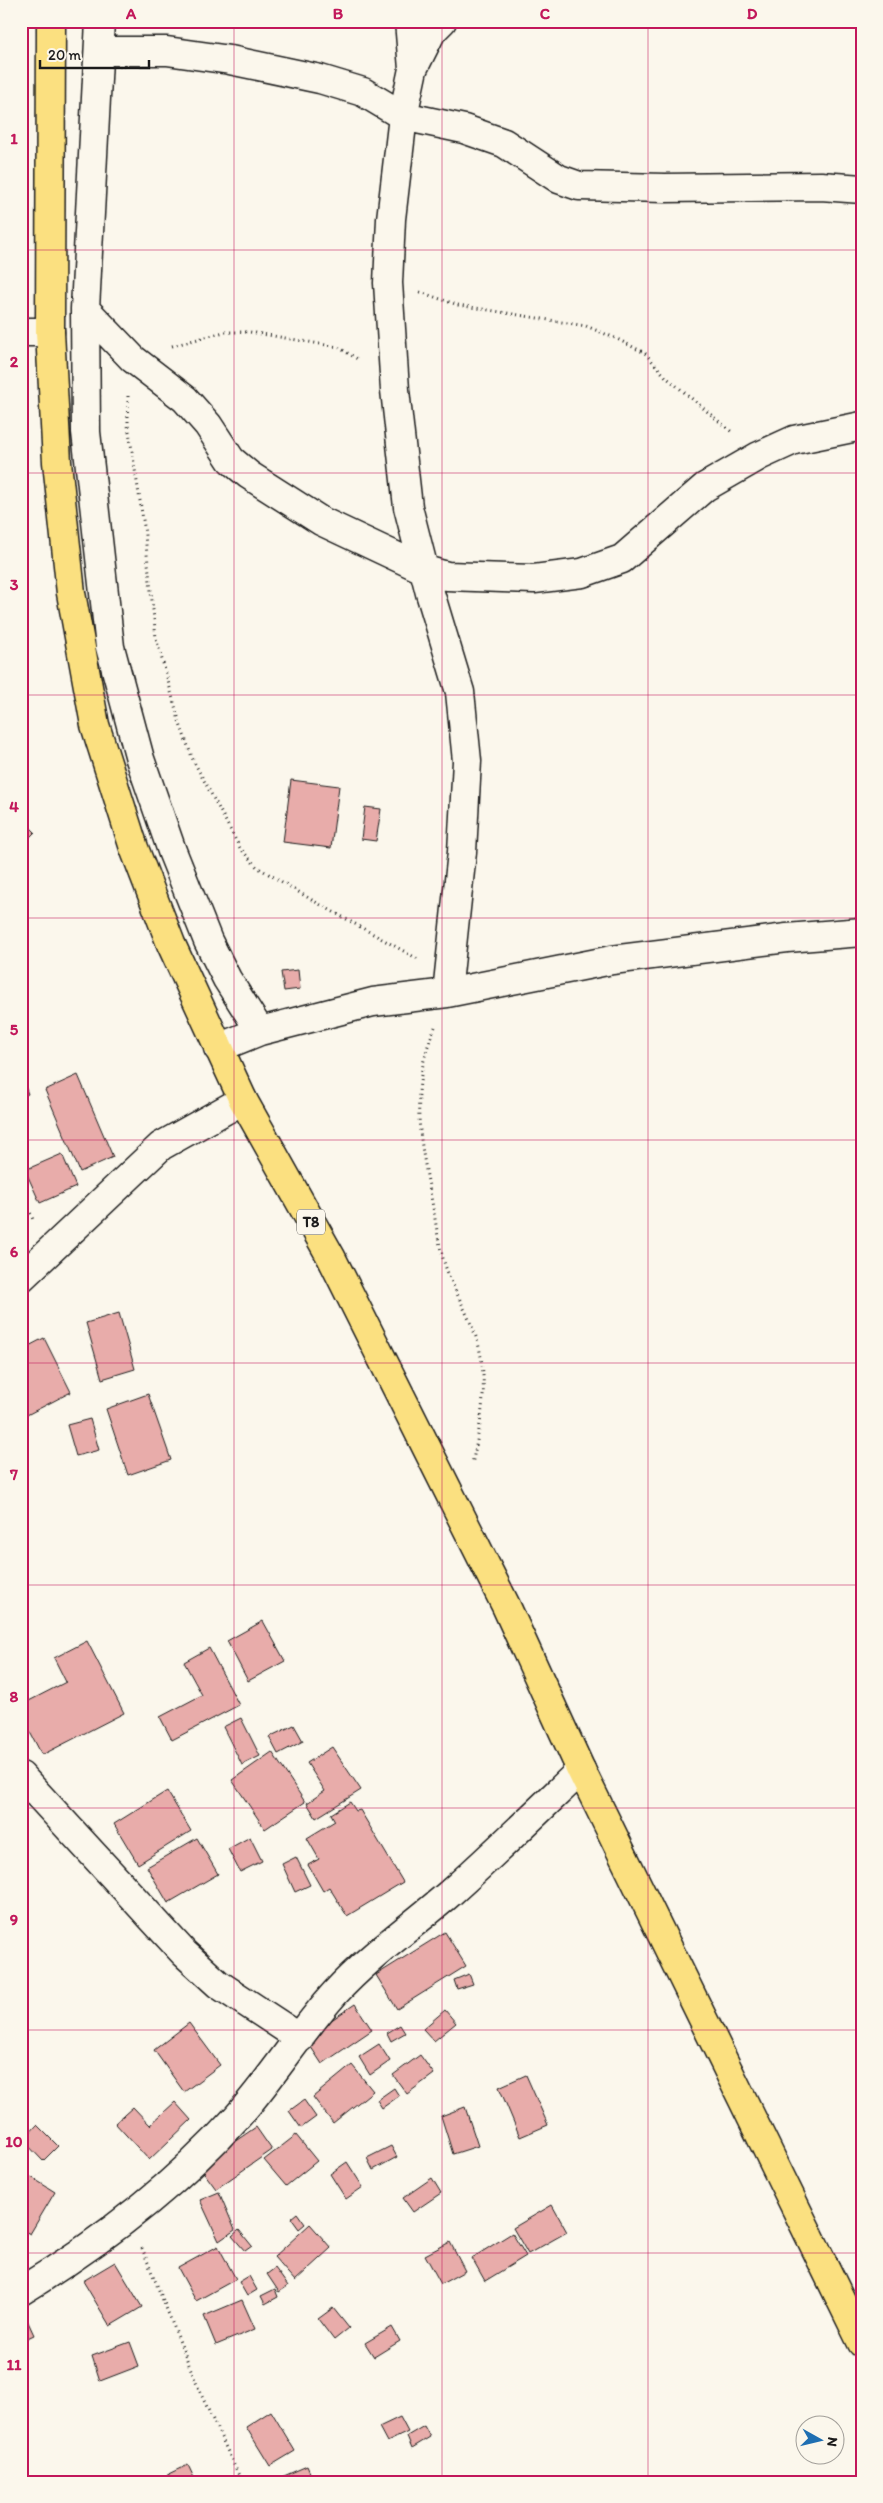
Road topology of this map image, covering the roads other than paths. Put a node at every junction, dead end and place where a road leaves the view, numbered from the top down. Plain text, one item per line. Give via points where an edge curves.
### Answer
1 (51, 21) edge
2 (100, 21) edge
3 (409, 21) edge
4 (442, 21) edge
5 (99, 51) junction
6 (413, 68) junction
7 (403, 116) junction
8 (862, 189) edge
9 (85, 310) junction
10 (21, 332) edge
11 (50, 332) junction
12 (862, 426) edge
13 (425, 570) junction
14 (862, 932) edge
15 (448, 984) junction
16 (260, 1031) junction
17 (218, 1048) junction
18 (243, 1100) junction
19 (21, 1278) edge
20 (581, 1770) junction
21 (21, 1776) edge
22 (300, 2038) junction
23 (21, 2291) edge
24 (862, 2343) edge

1 - 11 highway, T8
2 - 5 street
3 - 6 street
4 - 6 street via 432,31
5 - 7 street via 167,51 230,60 363,92
5 - 9 street
6 - 7 street
7 - 8 street via 464,129 504,143 559,179 579,186 821,186
7 - 13 street via 391,220 388,284 401,457 408,507
9 - 13 street via 133,359 185,399 208,425 231,460 249,475 321,521
9 - 16 street via 86,432 110,647 140,759 172,851 226,979
10 - 11 street
11 - 17 highway, T8 via 56,462 70,584 95,725 134,848 171,944
12 - 13 street via 794,440 759,456 705,487 622,559 582,573 534,579 447,576
13 - 15 street via 460,692 467,761 462,852
14 - 15 street via 787,938
15 - 16 street
16 - 17 street
17 - 18 highway, T8
18 - 19 street via 161,1146
18 - 20 highway, T8 via 331,1257 506,1606
20 - 22 street via 491,1857 342,1986
20 - 24 highway, T8
21 - 22 street via 184,1953 218,1984
22 - 23 street via 238,2117 198,2157 131,2217

